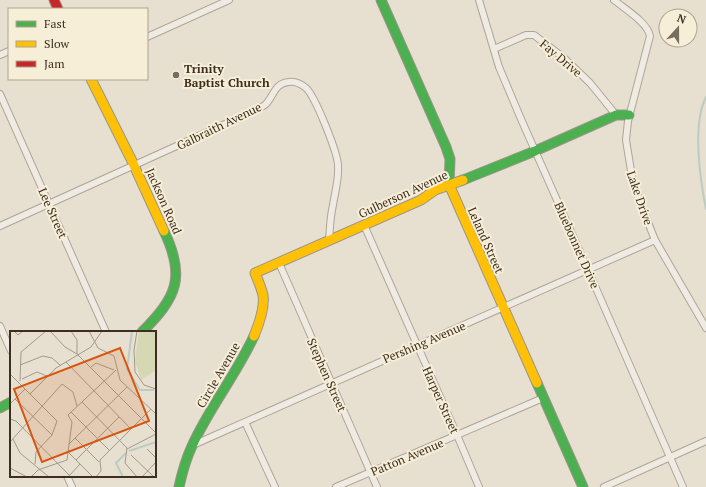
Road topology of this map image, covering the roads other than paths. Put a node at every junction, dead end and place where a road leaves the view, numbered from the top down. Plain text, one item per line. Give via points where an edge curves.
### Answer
1 (229, 0) edge
2 (381, 0) edge
3 (479, 0) edge
4 (614, 0) edge
5 (220, 2) edge
6 (148, 37) edge
7 (494, 49) junction
8 (92, 80) edge
9 (0, 94) edge
10 (616, 114) junction
11 (629, 115) junction
12 (535, 151) junction
13 (135, 166) junction
14 (449, 186) junction
15 (49, 204) junction
16 (364, 225) junction
17 (0, 226) edge
18 (655, 240) junction
19 (329, 241) junction
20 (278, 263) junction
21 (588, 270) junction
22 (255, 273) joint
23 (504, 308) junction
24 (0, 326) edge
25 (706, 328) edge
26 (106, 331) edge
27 (143, 331) edge
28 (417, 345) junction
29 (10, 349) edge
30 (331, 383) junction
31 (543, 398) junction
32 (10, 403) edge
33 (0, 408) edge
34 (246, 422) junction
35 (457, 435) junction
36 (706, 441) edge
37 (193, 445) junction
38 (669, 457) junction
39 (370, 472) junction
40 (67, 477) edge
41 (72, 487) edge
42 (179, 487) edge
43 (275, 487) edge
44 (336, 487) edge
45 (377, 487) edge
46 (479, 487) edge
47 (583, 487) edge
48 (604, 487) edge
49 (683, 487) edge

1 - 5 street
2 - 14 street, Leland Street via 446,147 450,159
3 - 7 street, Bluebonnet Drive
4 - 11 street, Lake Drive via 644,24 650,36
5 - 6 street
7 - 10 street, Fay Drive via 526,35 534,35 564,58 590,83
7 - 12 street, Bluebonnet Drive via 499,67
8 - 13 street, Jackson Road
9 - 15 street, Lee Street
10 - 11 street, Gulberson Avenue
10 - 12 street, Gulberson Avenue
11 - 18 street, Lake Drive via 626,140 631,176
12 - 14 street, Gulberson Avenue
12 - 21 street, Bluebonnet Drive
13 - 15 street, Galbraith Avenue
13 - 19 street, Galbraith Avenue via 256,110 266,104 282,83 300,83 312,97 336,151 338,179
13 - 27 street, Jackson Road via 170,246 176,280 170,296
14 - 16 street, Gulberson Avenue via 435,190 421,200
14 - 23 street, Leland Street
15 - 17 street, Galbraith Avenue
15 - 26 street, Lee Street
16 - 19 street, Gulberson Avenue
16 - 28 street, Harper Street
18 - 21 street, Pershing Avenue
18 - 25 street, Lake Drive
19 - 20 street, Gulberson Avenue
20 - 22 street, Gulberson Avenue
20 - 30 street, Stephen Street
21 - 23 street, Pershing Avenue
21 - 38 street, Bluebonnet Drive
22 - 37 street, Circle Avenue via 263,297 259,323 248,348
23 - 28 street, Pershing Avenue
23 - 31 street, Leland Street
24 - 29 street
28 - 30 street, Pershing Avenue
28 - 35 street, Harper Street
30 - 34 street, Pershing Avenue
30 - 39 street, Stephen Street
31 - 35 street, Patton Avenue
31 - 47 street, Leland Street
32 - 33 street
34 - 37 street, Pershing Avenue
34 - 43 street
35 - 39 street, Patton Avenue
35 - 46 street, Harper Street
36 - 38 street
37 - 42 street, Circle Avenue
38 - 48 street
38 - 49 street, Bluebonnet Drive
39 - 44 street, Patton Avenue
39 - 45 street, Stephen Street
40 - 41 street

